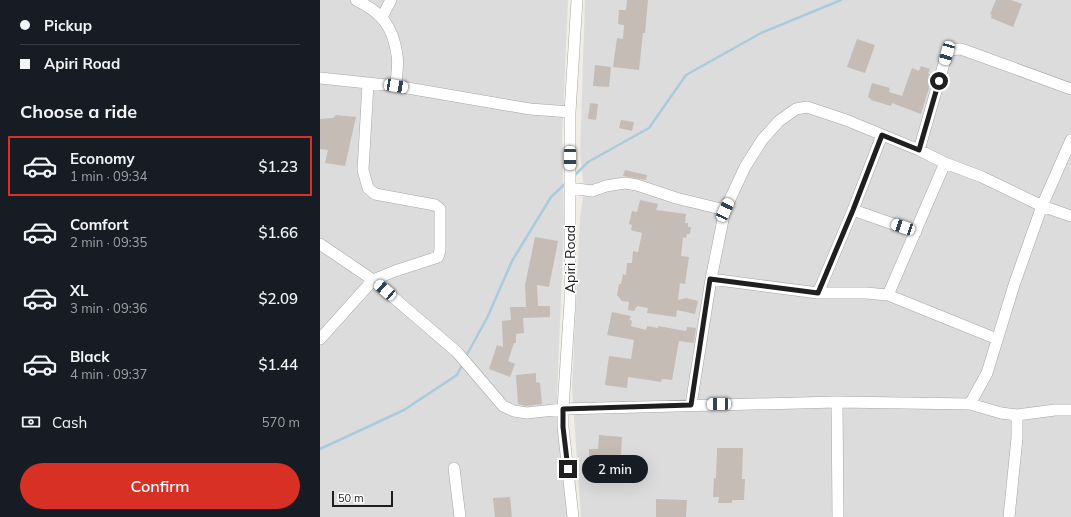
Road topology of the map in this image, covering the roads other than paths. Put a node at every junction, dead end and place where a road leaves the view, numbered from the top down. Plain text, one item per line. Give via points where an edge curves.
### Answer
1 (356, 0) edge
2 (391, 0) edge
3 (577, 0) edge
4 (382, 17) junction
5 (320, 78) edge
6 (368, 84) junction
7 (396, 86) junction
8 (1071, 89) edge
9 (570, 112) junction
10 (882, 135) junction
11 (1071, 140) edge
12 (919, 150) junction
13 (945, 163) junction
14 (570, 188) junction
15 (1042, 206) junction
16 (725, 210) junction
17 (853, 210) junction
18 (1071, 216) edge
19 (916, 232) junction
20 (320, 244) edge
21 (710, 279) junction
22 (373, 280) junction
23 (818, 293) junction
24 (888, 295) junction
25 (320, 339) edge
26 (997, 339) junction
27 (837, 402) junction
28 (970, 404) junction
29 (691, 405) junction
30 (563, 409) junction
31 (1071, 410) edge
32 (1017, 415) junction
33 (454, 468) dead end
34 (460, 517) edge
35 (573, 517) edge
36 (838, 517) edge
37 (1009, 517) edge

1 - 4 street
2 - 4 street
3 - 9 street, Apiri Road
4 - 7 street via 390,30 397,55
5 - 6 street
6 - 7 street
6 - 22 street via 363,170 368,188 375,194 435,205 440,209 441,218 438,257
7 - 9 street via 530,109
8 - 12 street via 961,50 950,50
9 - 14 street, Apiri Road
10 - 12 street
10 - 16 street via 807,107 796,109 779,121 762,140 745,167
10 - 17 street
11 - 15 street
12 - 13 street
13 - 15 street via 982,177
13 - 19 street
14 - 16 street via 592,191 626,183
14 - 30 street, Apiri Road via 570,301
15 - 18 street
15 - 26 street
16 - 21 street
17 - 19 street
17 - 23 street
19 - 24 street
20 - 22 street
21 - 23 street
21 - 29 street
22 - 25 street
22 - 30 street via 457,352 503,406 527,413
23 - 24 street
24 - 26 street
26 - 28 street via 987,373
27 - 28 street
27 - 29 street
27 - 36 street
28 - 32 street
29 - 30 street
30 - 35 street, Apiri Road
31 - 32 street
32 - 37 street
33 - 34 street

